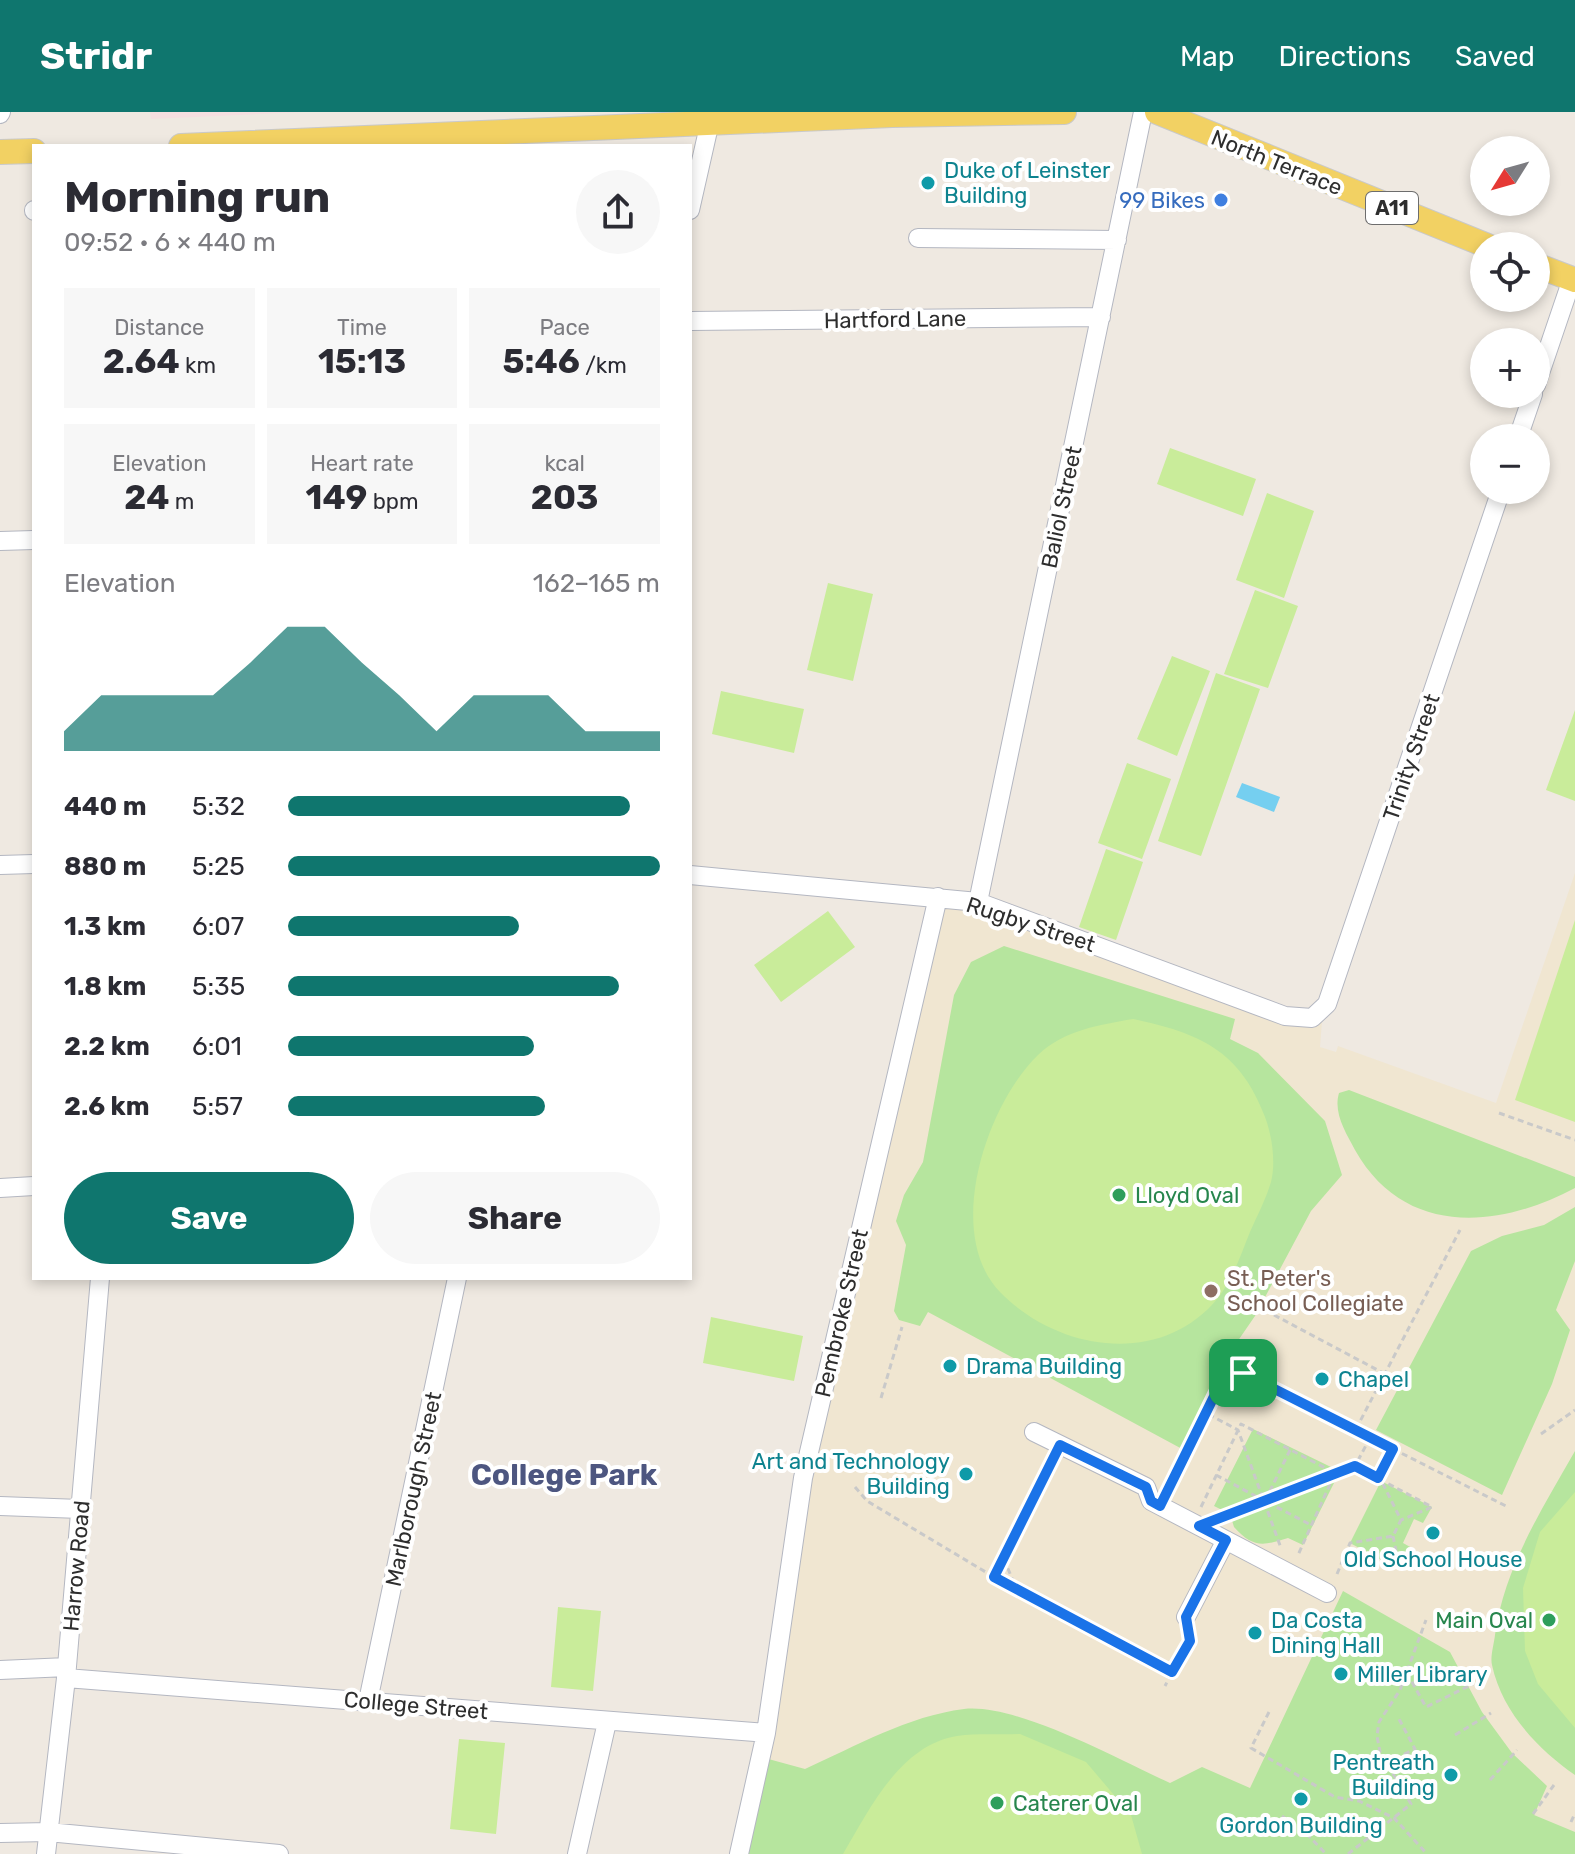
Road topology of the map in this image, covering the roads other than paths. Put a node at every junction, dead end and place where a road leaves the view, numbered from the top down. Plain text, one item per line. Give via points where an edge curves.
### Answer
1 (1064, 112) edge
2 (1143, 112) edge
3 (1157, 112) edge
4 (1202, 112) edge
5 (1028, 113) edge
6 (893, 114) edge
7 (709, 126) junction
8 (258, 144) edge
9 (32, 151) edge
10 (0, 152) edge
11 (1258, 155) junction
12 (692, 201) edge
13 (918, 238) dead end
14 (1470, 239) edge
15 (1117, 240) junction
16 (1550, 271) edge
17 (1574, 280) edge
18 (1101, 317) junction
19 (692, 321) edge
20 (1550, 346) edge
21 (1496, 504) edge
22 (32, 540) edge
23 (0, 541) edge
24 (32, 864) edge
25 (0, 865) edge
26 (692, 875) edge
27 (938, 897) junction
28 (978, 902) junction
29 (1312, 1018) joint
30 (32, 1186) edge
31 (0, 1188) edge
32 (100, 1280) edge
33 (457, 1280) edge
34 (1034, 1432) dead end
35 (0, 1506) edge
36 (80, 1509) junction
37 (1226, 1540) junction
38 (1327, 1593) dead end
39 (1186, 1617) road end
40 (0, 1670) edge
41 (67, 1673) junction
42 (368, 1701) junction
43 (607, 1722) junction
44 (766, 1733) junction
45 (48, 1832) junction
46 (0, 1833) edge
47 (46, 1854) edge
48 (279, 1854) edge
49 (577, 1854) edge
50 (739, 1854) edge

1 - 5 main road
2 - 15 street, Baliol Street
3 - 11 main road, North Terrace / A11
4 - 11 main road
5 - 6 main road
6 - 7 main road
7 - 8 main road
7 - 12 street
9 - 10 main road
11 - 14 main road, North Terrace / A11
13 - 15 street
15 - 18 street, Baliol Street
16 - 17 main road
17 - 20 street
18 - 19 street, Hartford Lane
18 - 28 street, Baliol Street
21 - 29 street, Trinity Street via 1327,1004
22 - 23 street
24 - 25 street
26 - 27 street, Rugby Street
27 - 28 street, Rugby Street
27 - 44 street, Pembroke Street via 803,1478
28 - 29 street, Rugby Street via 1285,1016
30 - 31 street
32 - 36 street, Harrow Road
33 - 42 street, Marlborough Street
34 - 37 street via 1146,1487 1151,1501
35 - 36 street
36 - 41 street, Harrow Road
37 - 38 street
37 - 39 street
40 - 41 street, College Street
41 - 42 street, College Street
41 - 45 street, Harrow Road
42 - 43 street, College Street
43 - 44 street, College Street
43 - 49 street
44 - 50 street, Pembroke Street
45 - 46 street
45 - 47 street, Harrow Road
45 - 48 street

